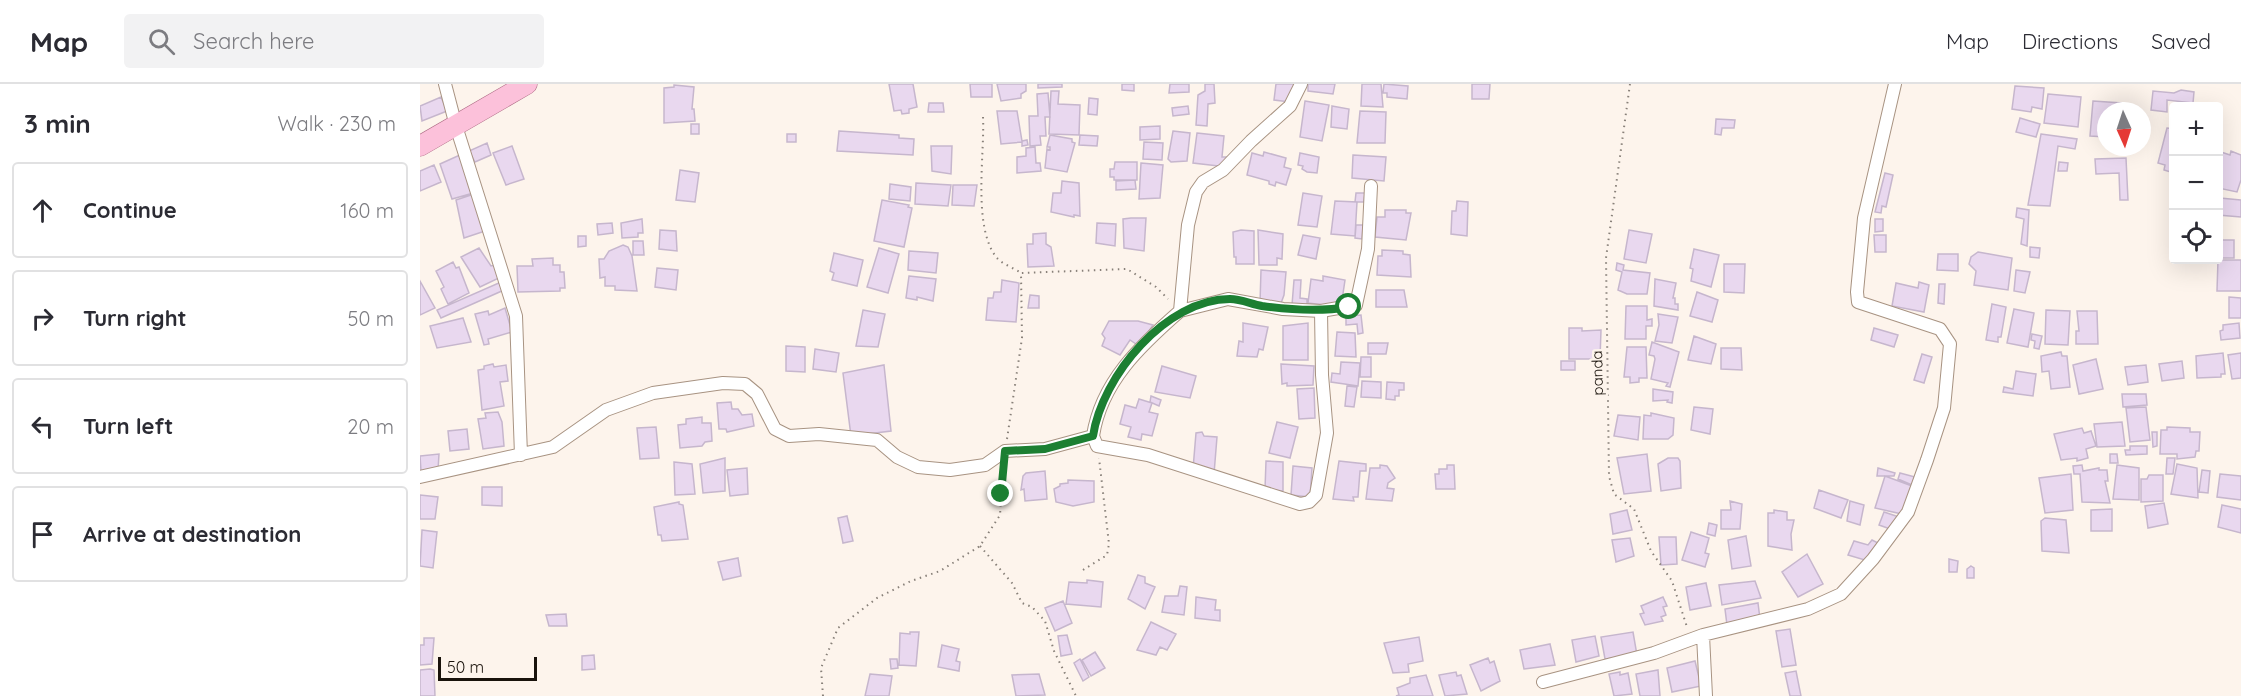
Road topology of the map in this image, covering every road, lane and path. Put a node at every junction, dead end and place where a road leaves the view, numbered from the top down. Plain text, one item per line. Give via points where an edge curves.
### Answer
1 (446, 84) edge
2 (527, 84) edge
3 (1301, 84) edge
4 (1630, 84) edge
5 (1895, 84) edge
6 (983, 117) dead end
7 (456, 126) junction
8 (420, 146) edge
9 (1371, 186) dead end
10 (1021, 273) junction
11 (1322, 310) junction
12 (1180, 311) junction
13 (1095, 441) junction
14 (1005, 451) junction
15 (521, 455) junction
16 (420, 477) edge
17 (981, 546) junction
18 (1083, 570) dead end
19 (1697, 637) junction
20 (1543, 682) dead end
21 (823, 696) edge
22 (1076, 696) edge
23 (1706, 696) edge

1 - 7 street
2 - 7 main road
3 - 12 street via 1290,106 1196,192 1188,225
4 - 19 path, panda via 1606,258 1609,476 1614,494 1634,509 1651,551 1672,581
5 - 19 street via 1864,218 1857,292 1858,302 1940,329 1947,335 1950,344 1944,408 1927,460 1908,512 1841,594 1808,609
6 - 10 path via 981,201 988,238 997,258
7 - 8 main road
7 - 15 street via 516,316
9 - 11 street via 1371,230 1359,300 1349,307
10 - 12 path via 1127,269 1156,287
10 - 14 path via 1023,338
11 - 12 street via 1283,309 1228,299
11 - 13 street via 1327,433 1316,495 1309,502 1300,504
12 - 13 street via 1129,359 1110,386 1095,422
13 - 14 street
13 - 18 path via 1109,544 1107,555
14 - 15 street via 986,465 950,470 918,466 897,457 877,440 819,434 789,436 775,429 757,394 745,384 723,383 653,393 606,410 553,447
14 - 17 path via 1000,515
15 - 16 street
17 - 21 path via 940,571 877,598 838,628 821,668
17 - 22 path via 1023,603 1045,621 1054,651
19 - 20 street via 1654,653
19 - 23 street

